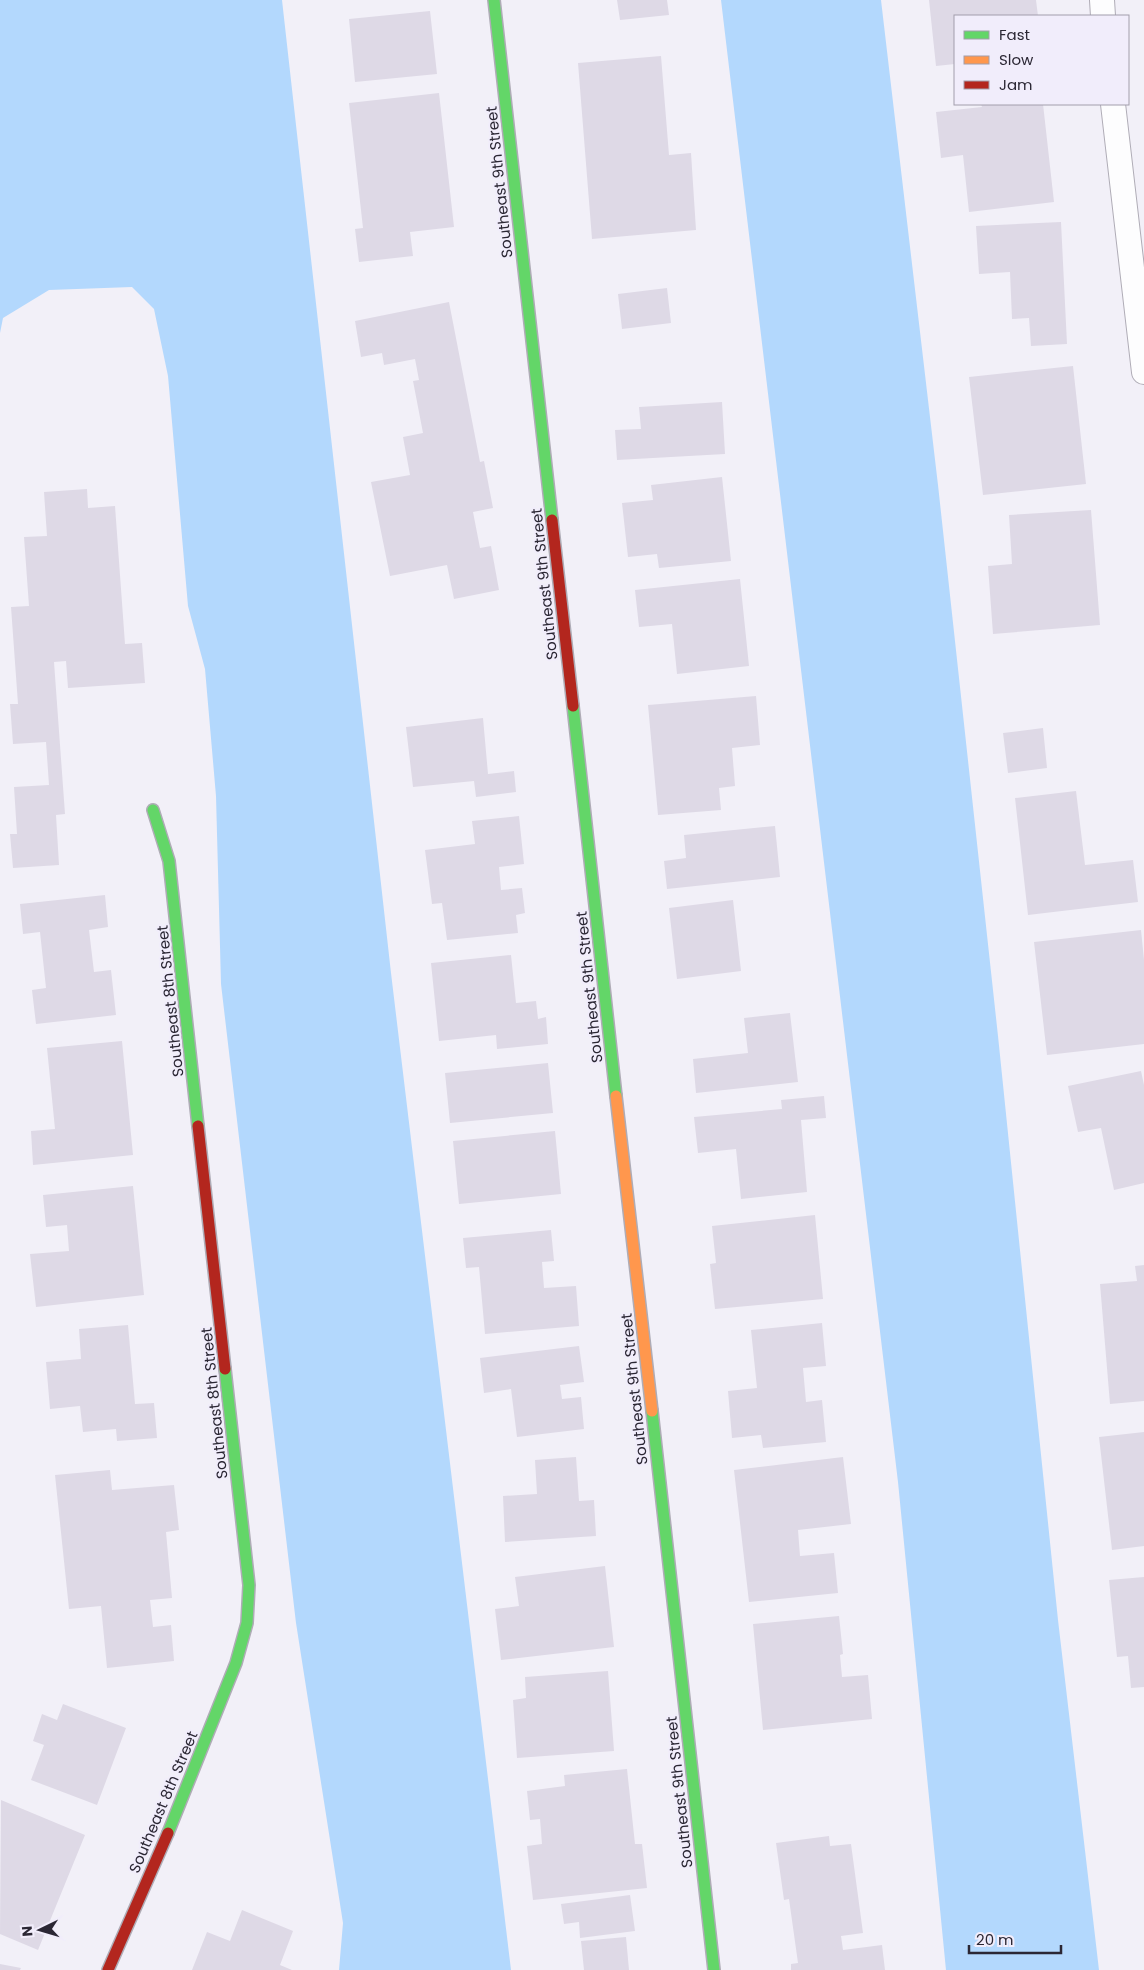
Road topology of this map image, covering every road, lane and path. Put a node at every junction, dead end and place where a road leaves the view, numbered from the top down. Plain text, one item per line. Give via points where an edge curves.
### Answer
1 (494, 0) edge
2 (1102, 0) edge
3 (1104, 15) edge
4 (1114, 105) edge
5 (1144, 372) edge
6 (153, 810) dead end
7 (108, 1970) edge
8 (714, 1970) edge

1 - 8 street, Southeast 9th Street
2 - 3 street
4 - 5 street
6 - 7 street, Southeast 8th Street via 169,861 249,1585 247,1623 236,1663

